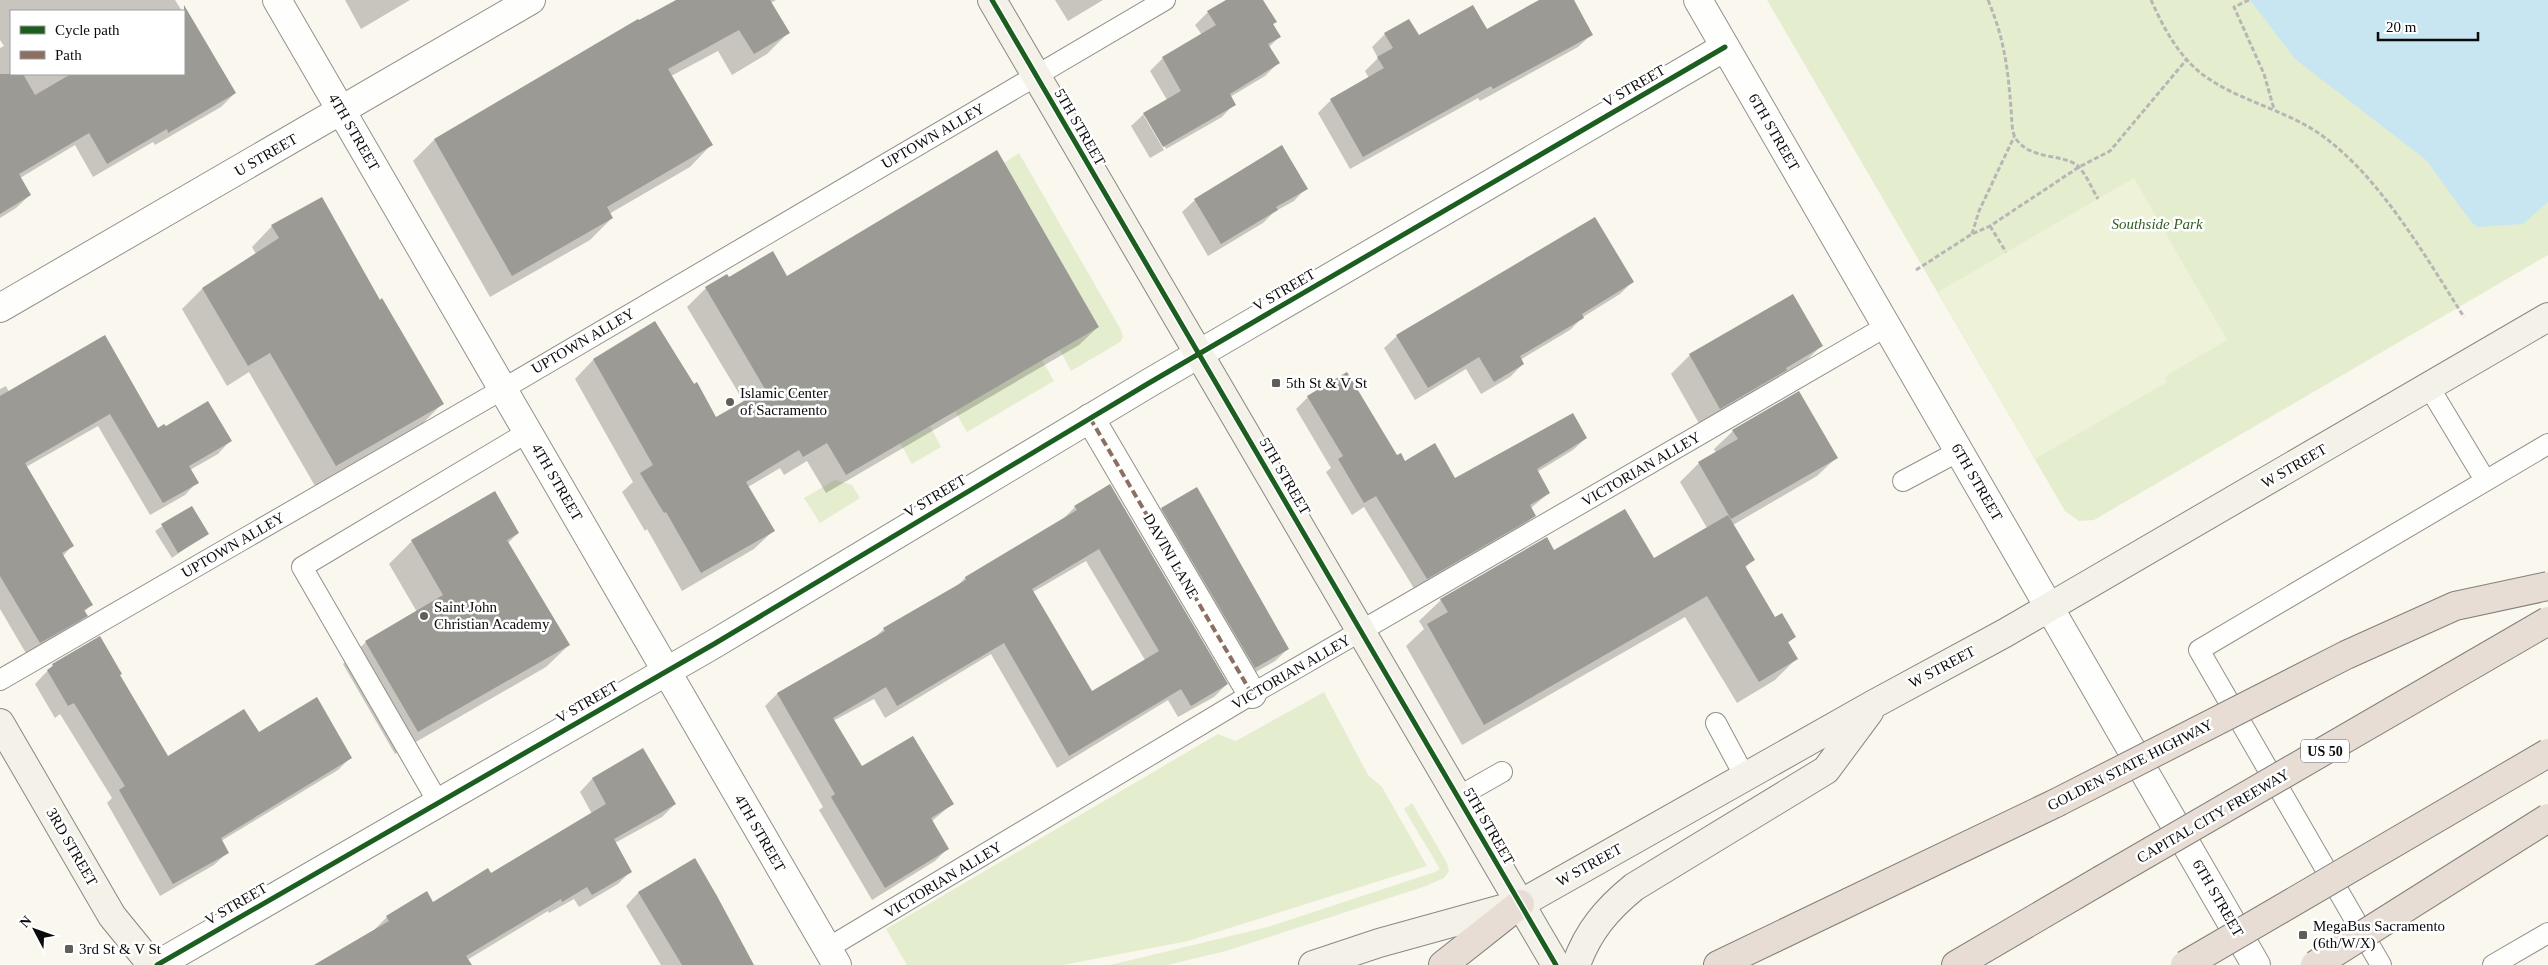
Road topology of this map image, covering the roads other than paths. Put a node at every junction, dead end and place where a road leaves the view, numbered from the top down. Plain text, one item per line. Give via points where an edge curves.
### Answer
1 (277, 0) edge
2 (531, 0) edge
3 (992, 0) edge
4 (1165, 0) edge
5 (1698, 0) edge
6 (1725, 47) junction
7 (1036, 75) junction
8 (342, 111) junction
9 (0, 308) edge
10 (2548, 317) edge
11 (1887, 326) junction
12 (1199, 354) junction
13 (2429, 387) junction
14 (502, 389) junction
15 (1090, 418) junction
16 (528, 432) junction
17 (2548, 444) edge
18 (1959, 451) junction
19 (2486, 480) junction
20 (1903, 481) dead end
21 (2548, 586) edge
22 (2050, 608) junction
23 (2548, 621) edge
24 (1361, 631) junction
25 (666, 671) junction
26 (0, 680) edge
27 (1252, 694) junction
28 (1874, 704) junction
29 (1716, 723) dead end
30 (0, 724) edge
31 (2548, 754) edge
32 (1502, 772) dead end
33 (1745, 776) junction
34 (1458, 797) junction
35 (438, 802) junction
36 (2548, 818) edge
37 (1520, 904) junction
38 (2548, 933) edge
39 (832, 957) edge
40 (152, 965) edge
41 (157, 965) edge
42 (1313, 965) edge
43 (1443, 965) edge
44 (1556, 965) edge
45 (1576, 965) edge
46 (1718, 965) edge
47 (1956, 965) edge
48 (2185, 965) edge
49 (2256, 965) edge
50 (2315, 965) edge
51 (2380, 965) edge
52 (2493, 965) edge

1 - 8 street, 4TH STREET
2 - 8 street, U STREET
3 - 7 street, 5TH STREET
4 - 7 lane, UPTOWN ALLEY
5 - 6 street, 6TH STREET
6 - 11 street, 6TH STREET
6 - 12 street, V STREET
7 - 12 street, 5TH STREET
7 - 14 lane, UPTOWN ALLEY
8 - 9 street, U STREET
8 - 14 street, 4TH STREET
10 - 13 street, W STREET
11 - 18 street, 6TH STREET
11 - 24 lane, VICTORIAN ALLEY
12 - 15 street, V STREET
12 - 24 street, 5TH STREET
13 - 19 lane
13 - 22 street, W STREET
14 - 16 street, 4TH STREET
14 - 26 lane, UPTOWN ALLEY
15 - 25 street, V STREET
15 - 27 street, DAVINI LANE
16 - 25 street, 4TH STREET
16 - 35 lane via 302,568
17 - 19 lane
18 - 20 lane
18 - 22 street, 6TH STREET
19 - 51 lane via 2199,650
21 - 46 highway, GOLDEN STATE HIGHWAY, bridge via 2455,606 2346,655 2056,803
22 - 28 street, W STREET
22 - 49 street, 6TH STREET
23 - 47 highway, CAPITAL CITY FREEWAY / US 50, bridge
24 - 27 lane, VICTORIAN ALLEY
24 - 34 street, 5TH STREET
25 - 35 street, V STREET
25 - 39 street, 4TH STREET
27 - 39 lane, VICTORIAN ALLEY
28 - 33 street, W STREET
28 - 45 street via 1826,770 1634,888 1610,908 1591,933
29 - 33 lane
30 - 40 street, 3RD STREET via 112,916
31 - 48 highway, bridge
32 - 34 lane
33 - 37 street, W STREET
34 - 37 street, 5TH STREET
35 - 41 street, V STREET
36 - 50 highway, bridge
37 - 42 street, W STREET
37 - 43 highway
37 - 44 street, 5TH STREET
38 - 52 lane

